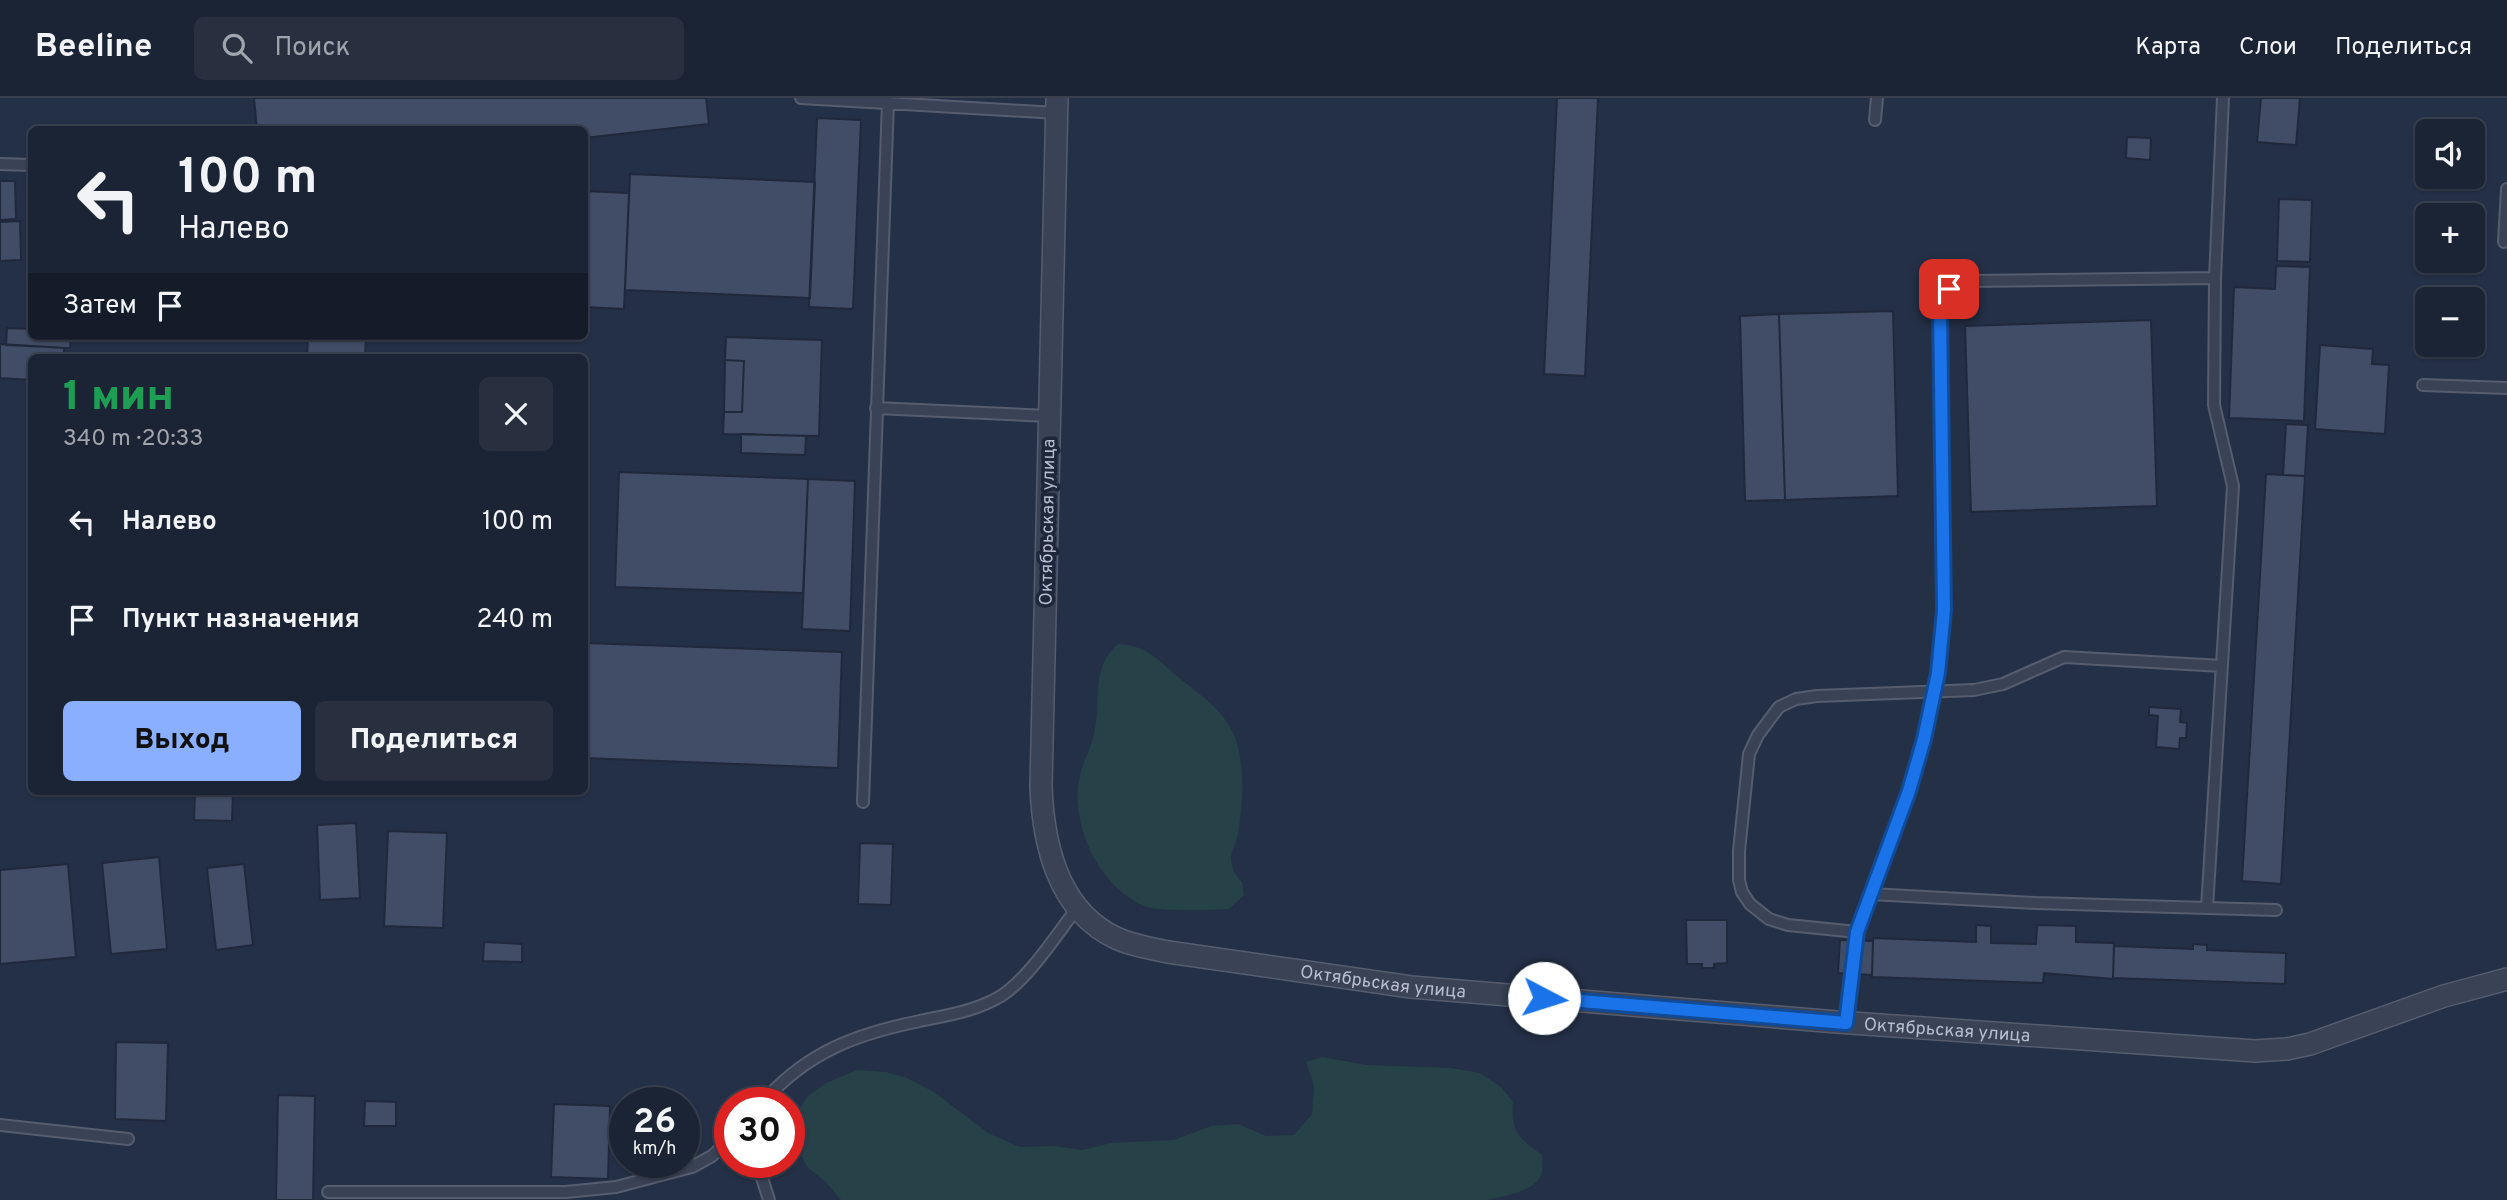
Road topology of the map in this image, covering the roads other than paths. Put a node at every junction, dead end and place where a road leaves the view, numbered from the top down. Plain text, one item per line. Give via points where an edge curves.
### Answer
1 (802, 98) edge
2 (1877, 98) edge
3 (2223, 98) edge
4 (888, 102) junction
5 (1057, 105) edge
6 (1875, 120) dead end
7 (0, 164) edge
8 (28, 165) edge
9 (2507, 189) edge
10 (2504, 242) dead end
11 (2215, 278) junction
12 (2423, 385) dead end
13 (2507, 388) edge
14 (876, 408) junction
15 (1049, 416) junction
16 (2222, 666) junction
17 (1935, 693) junction
18 (863, 802) dead end
19 (1871, 894) junction
20 (1078, 907) junction
21 (2207, 908) junction
22 (2276, 910) dead end
23 (1857, 932) junction
24 (2507, 979) edge
25 (1846, 1023) junction
26 (776, 1087) edge
27 (0, 1125) edge
28 (128, 1139) dead end
29 (714, 1154) edge
30 (762, 1178) edge
31 (328, 1192) dead end
32 (769, 1200) edge

1 - 4 lane
2 - 6 lane
3 - 11 lane
4 - 5 lane
4 - 14 lane
5 - 15 street, Октябрьская улица
7 - 8 lane
9 - 10 lane
11 - 16 lane via 2214,405 2233,486
11 - 17 lane via 1969,281 1949,289 1940,307 1944,610
12 - 13 lane
14 - 15 lane
14 - 18 lane
15 - 20 street, Октябрьская улица via 1042,818 1059,878
16 - 17 lane via 2064,657 2003,684
16 - 21 lane
17 - 19 lane via 1909,791
17 - 23 lane via 1796,699 1767,720 1749,754 1739,851 1742,892 1769,919
19 - 21 lane
19 - 23 lane
20 - 25 street, Октябрьская улица via 1114,937 1134,945 1292,971 1411,986
20 - 26 lane via 1025,974 1002,995 972,1010 859,1035 801,1066
21 - 22 lane
23 - 25 lane
24 - 25 street, Октябрьская улица via 2287,1049 2194,1048
27 - 28 lane
29 - 31 lane via 692,1167 616,1187 566,1192
30 - 32 lane

